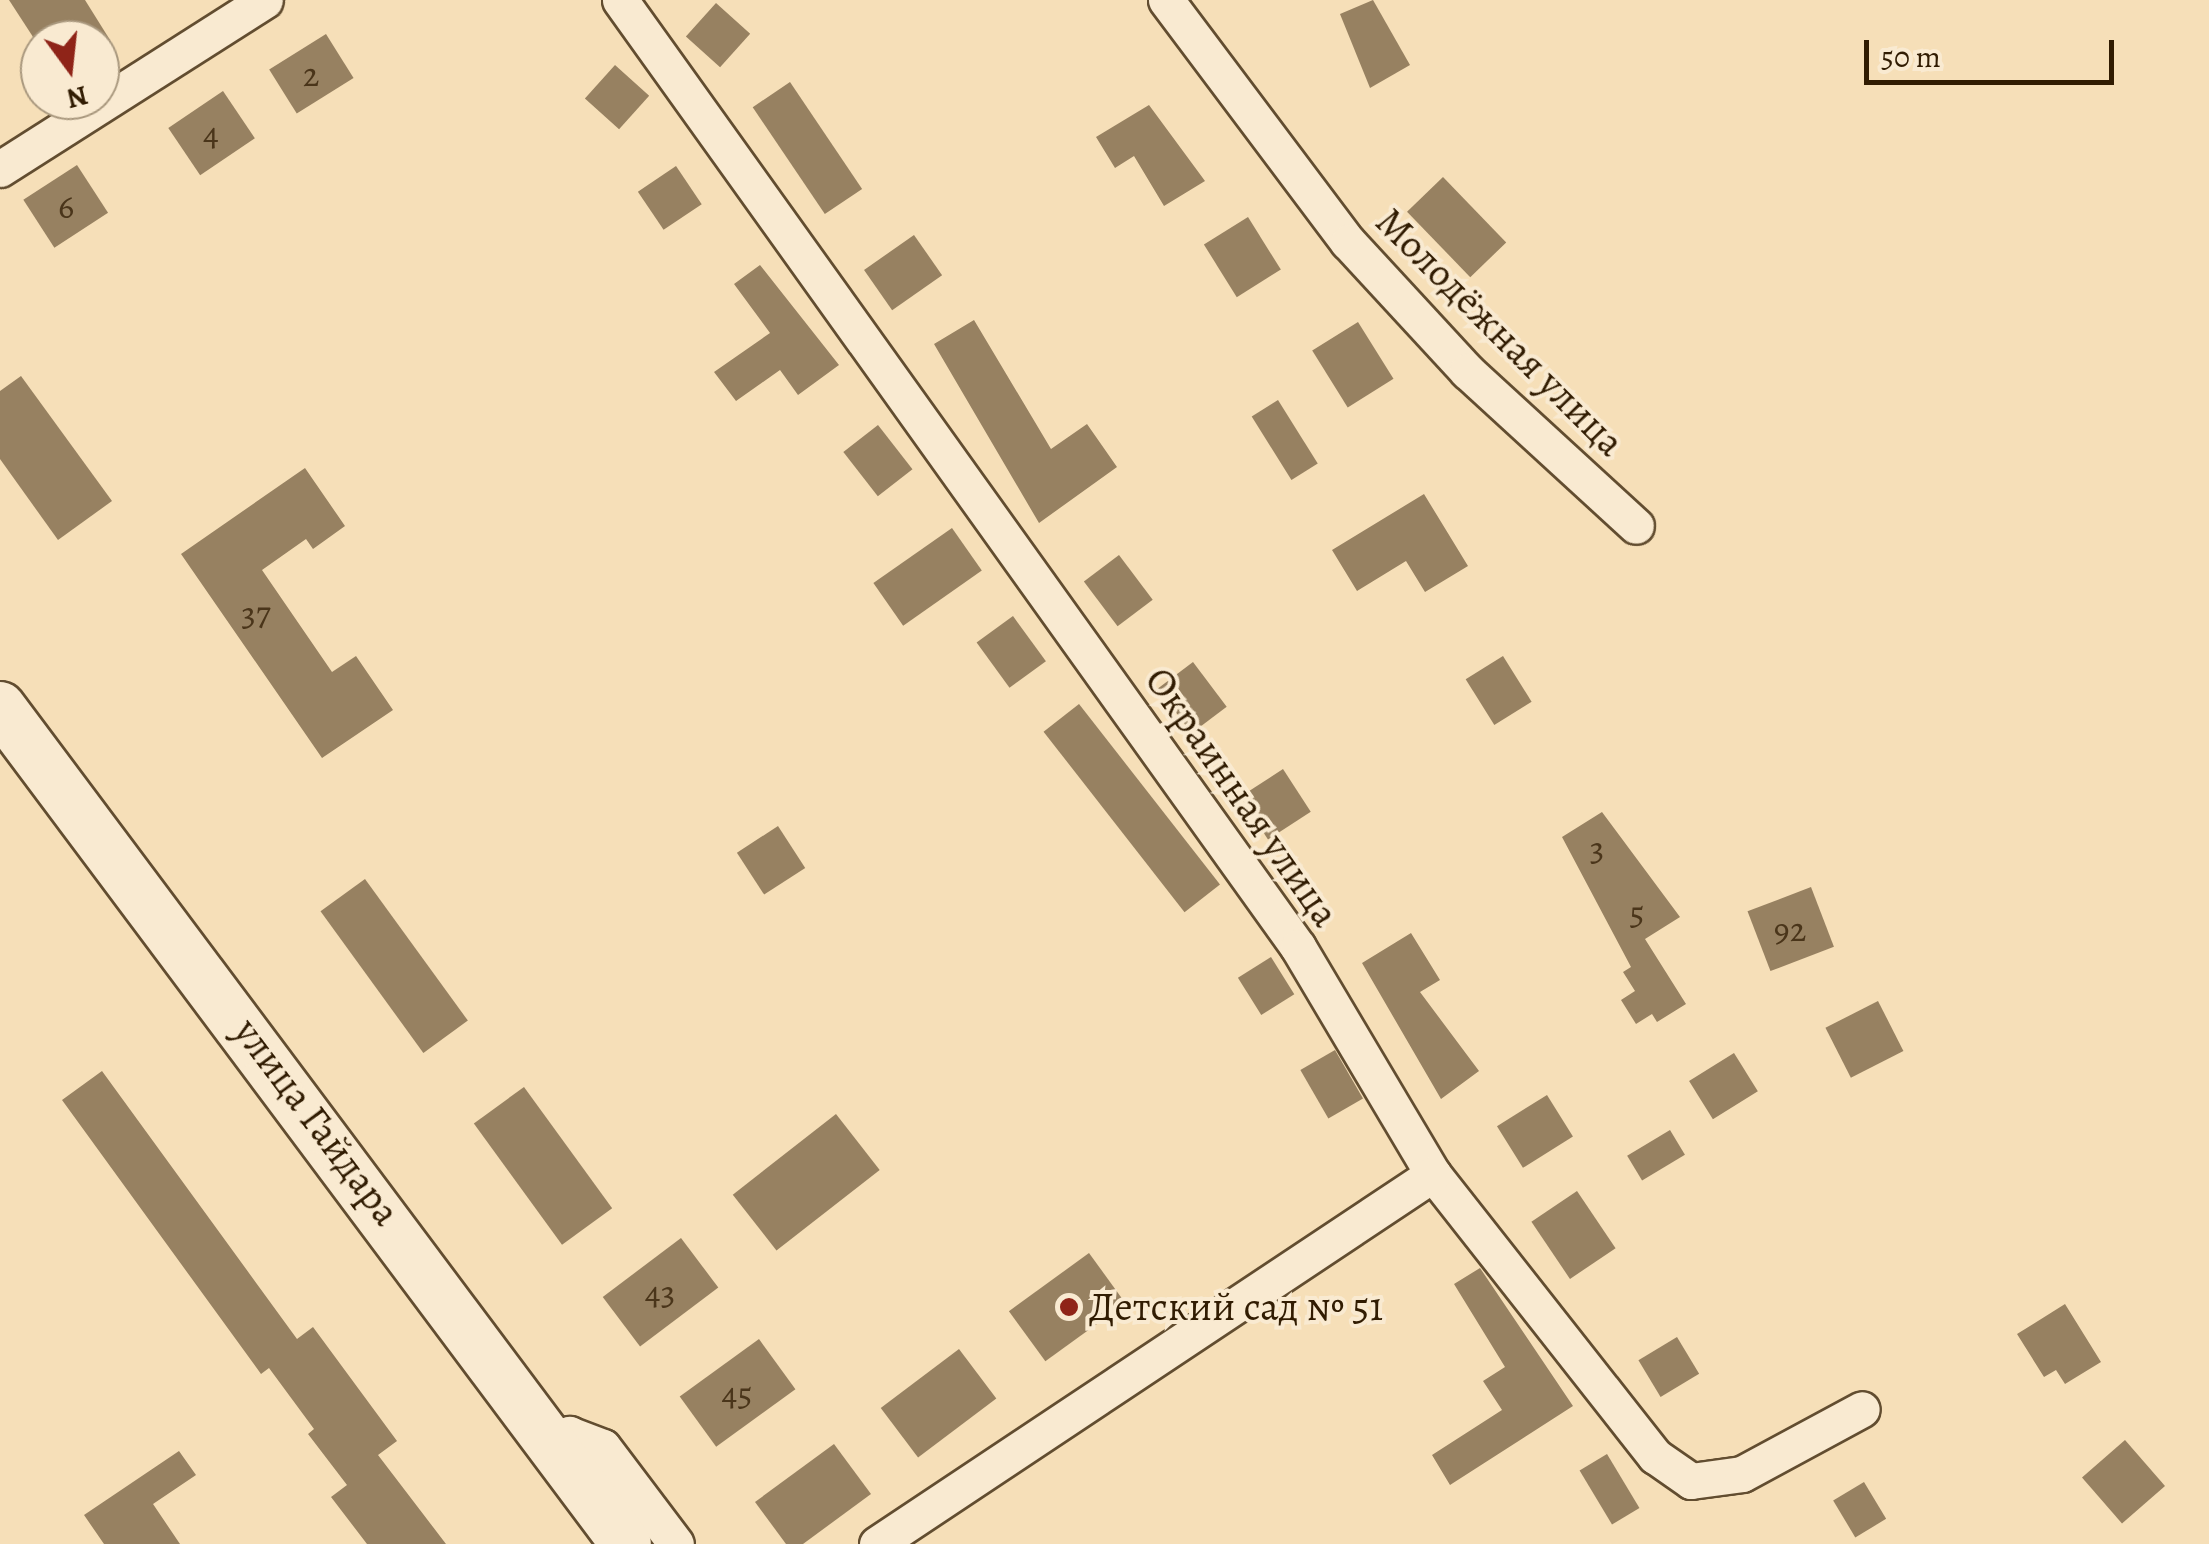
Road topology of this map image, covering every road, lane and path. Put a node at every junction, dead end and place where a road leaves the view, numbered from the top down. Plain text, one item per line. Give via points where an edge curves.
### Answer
1 (265, 0) edge
2 (620, 0) edge
3 (1166, 0) edge
4 (0, 169) edge
5 (1636, 526) dead end
6 (0, 707) edge
7 (1433, 1174) junction
8 (1862, 1409) dead end
9 (551, 1444) junction
10 (626, 1544) edge
11 (676, 1544) edge
12 (876, 1544) edge

1 - 4 street
2 - 7 street, Окраинная улица via 1298,947
3 - 5 street, Молодёжная улица via 1348,242 1467,371
6 - 9 street, улица Гайдара via 390,1217
7 - 8 street, Окраинная улица via 1654,1456 1691,1481 1742,1474
7 - 12 street
9 - 10 street, улица Гайдара
9 - 11 street via 570,1434 603,1448

